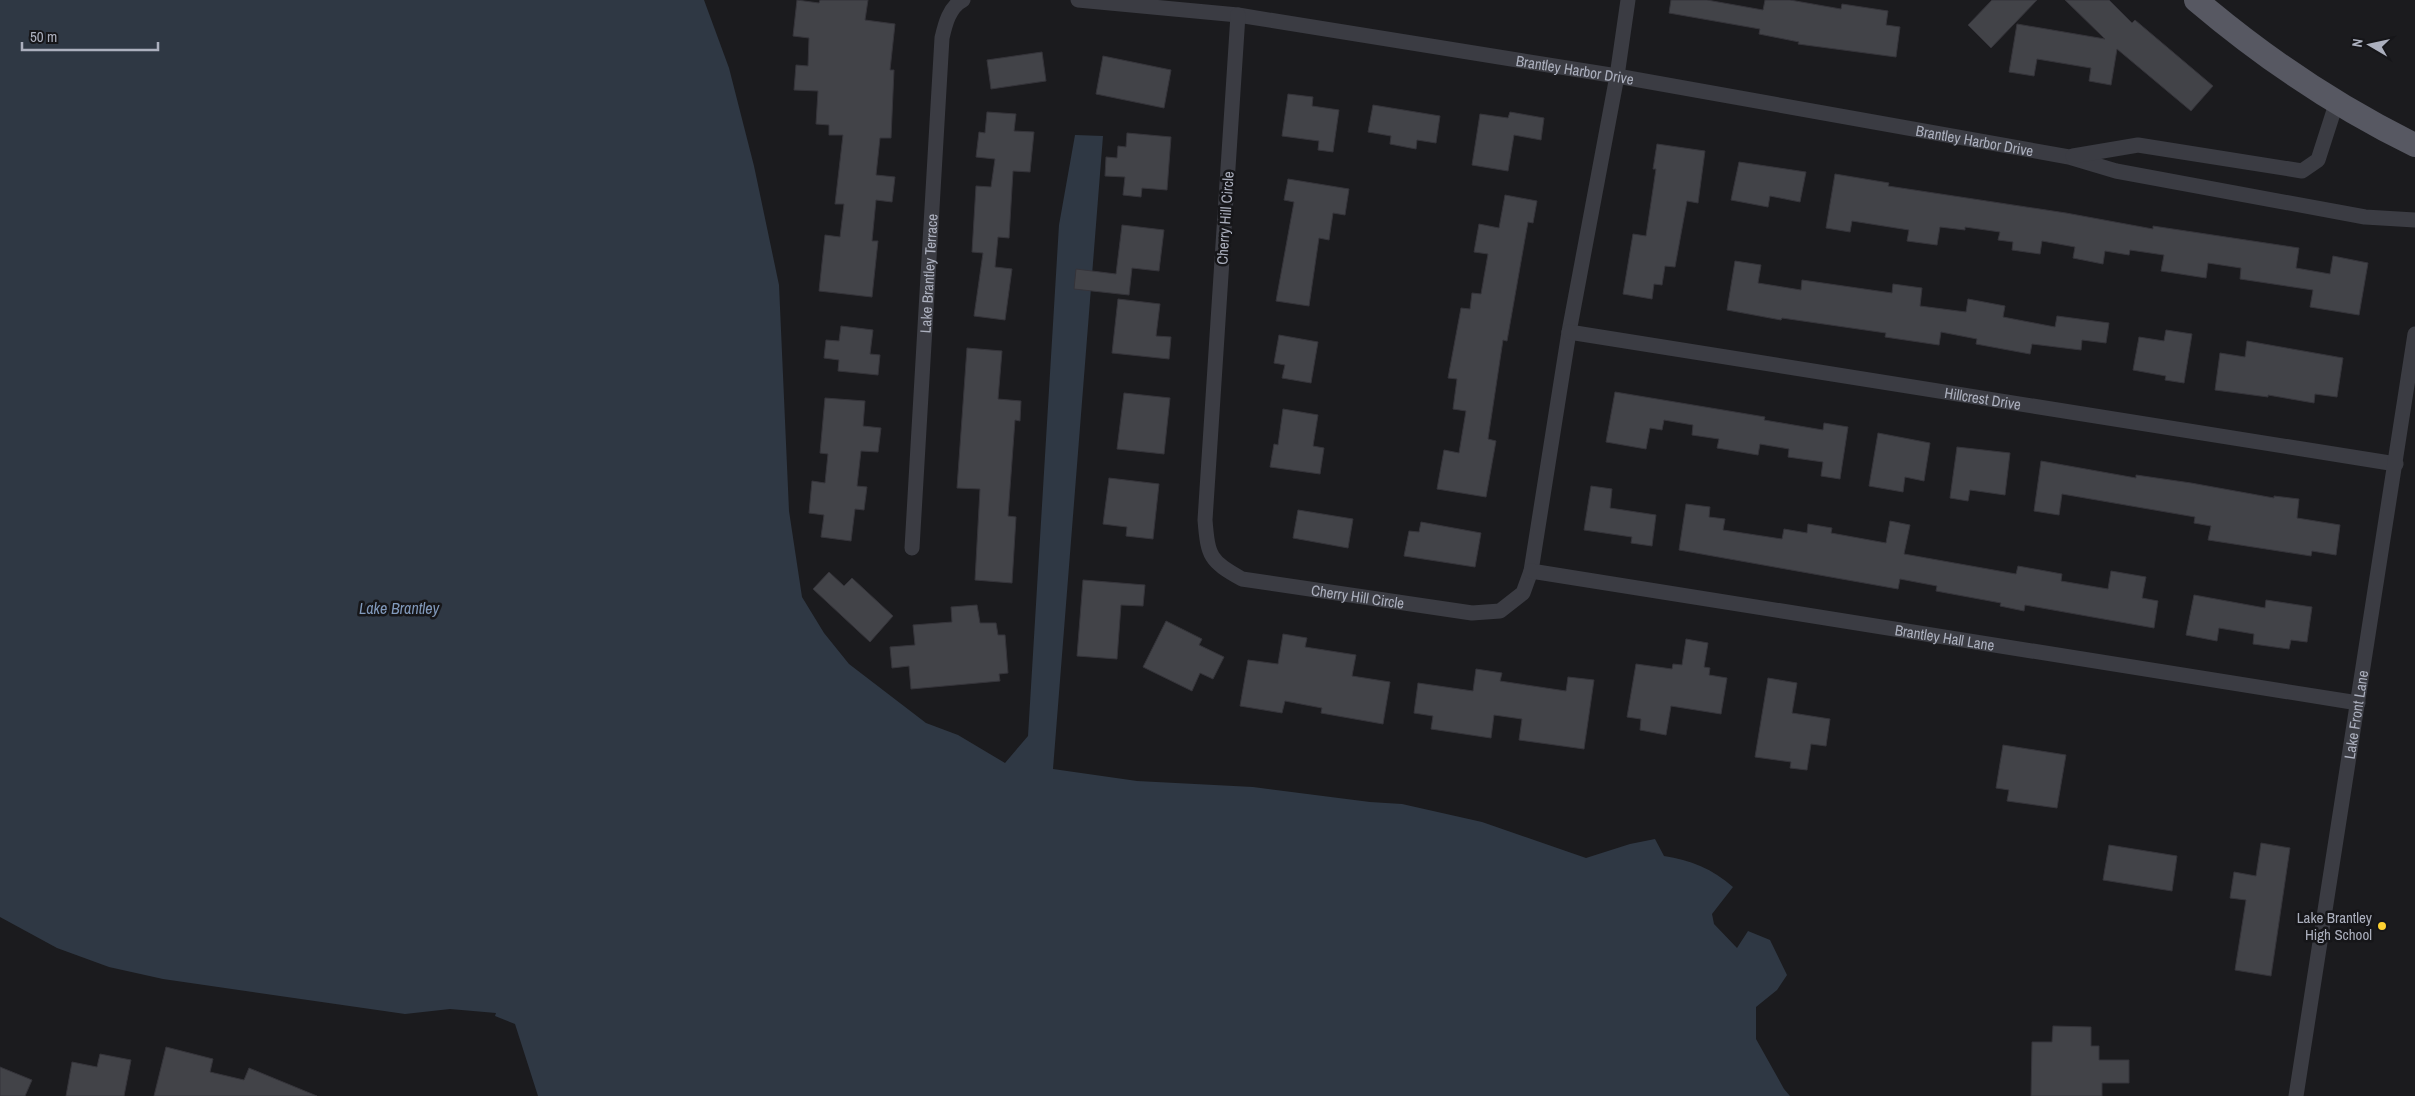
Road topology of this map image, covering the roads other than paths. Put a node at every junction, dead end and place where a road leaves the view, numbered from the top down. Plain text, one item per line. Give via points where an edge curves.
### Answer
1 (1078, 0) edge
2 (1628, 0) edge
3 (2196, 0) edge
4 (960, 1) edge
5 (1238, 15) junction
6 (1617, 76) junction
7 (2337, 101) junction
8 (2415, 145) edge
9 (2070, 157) junction
10 (2415, 220) edge
11 (1569, 332) junction
12 (2415, 334) edge
13 (2396, 464) junction
14 (912, 548) dead end
15 (1531, 571) junction
16 (2358, 703) junction
17 (2296, 1096) edge

1 - 5 street, Brantley Harbor Drive
2 - 6 street, Cherry Hill Circle
3 - 7 main road via 2264,53
4 - 14 street, Lake Brantley Terrace via 947,18 942,38
5 - 6 street, Brantley Harbor Drive
5 - 15 street, Cherry Hill Circle via 1205,520 1207,548 1221,567 1242,579 1472,613 1500,611 1523,593
6 - 9 street, Brantley Harbor Drive
6 - 11 street, Cherry Hill Circle
7 - 8 main road
7 - 9 street, Brantley Harbor Drive via 2318,160 2302,171 2138,144
9 - 10 street, Brantley Harbor Drive via 2116,171 2336,212
11 - 13 street, Hillcrest Drive
11 - 15 street, Cherry Hill Circle
12 - 13 street, Lake Front Lane
13 - 16 street, Lake Front Lane
15 - 16 street, Brantley Hall Lane
16 - 17 street, Lake Front Lane

